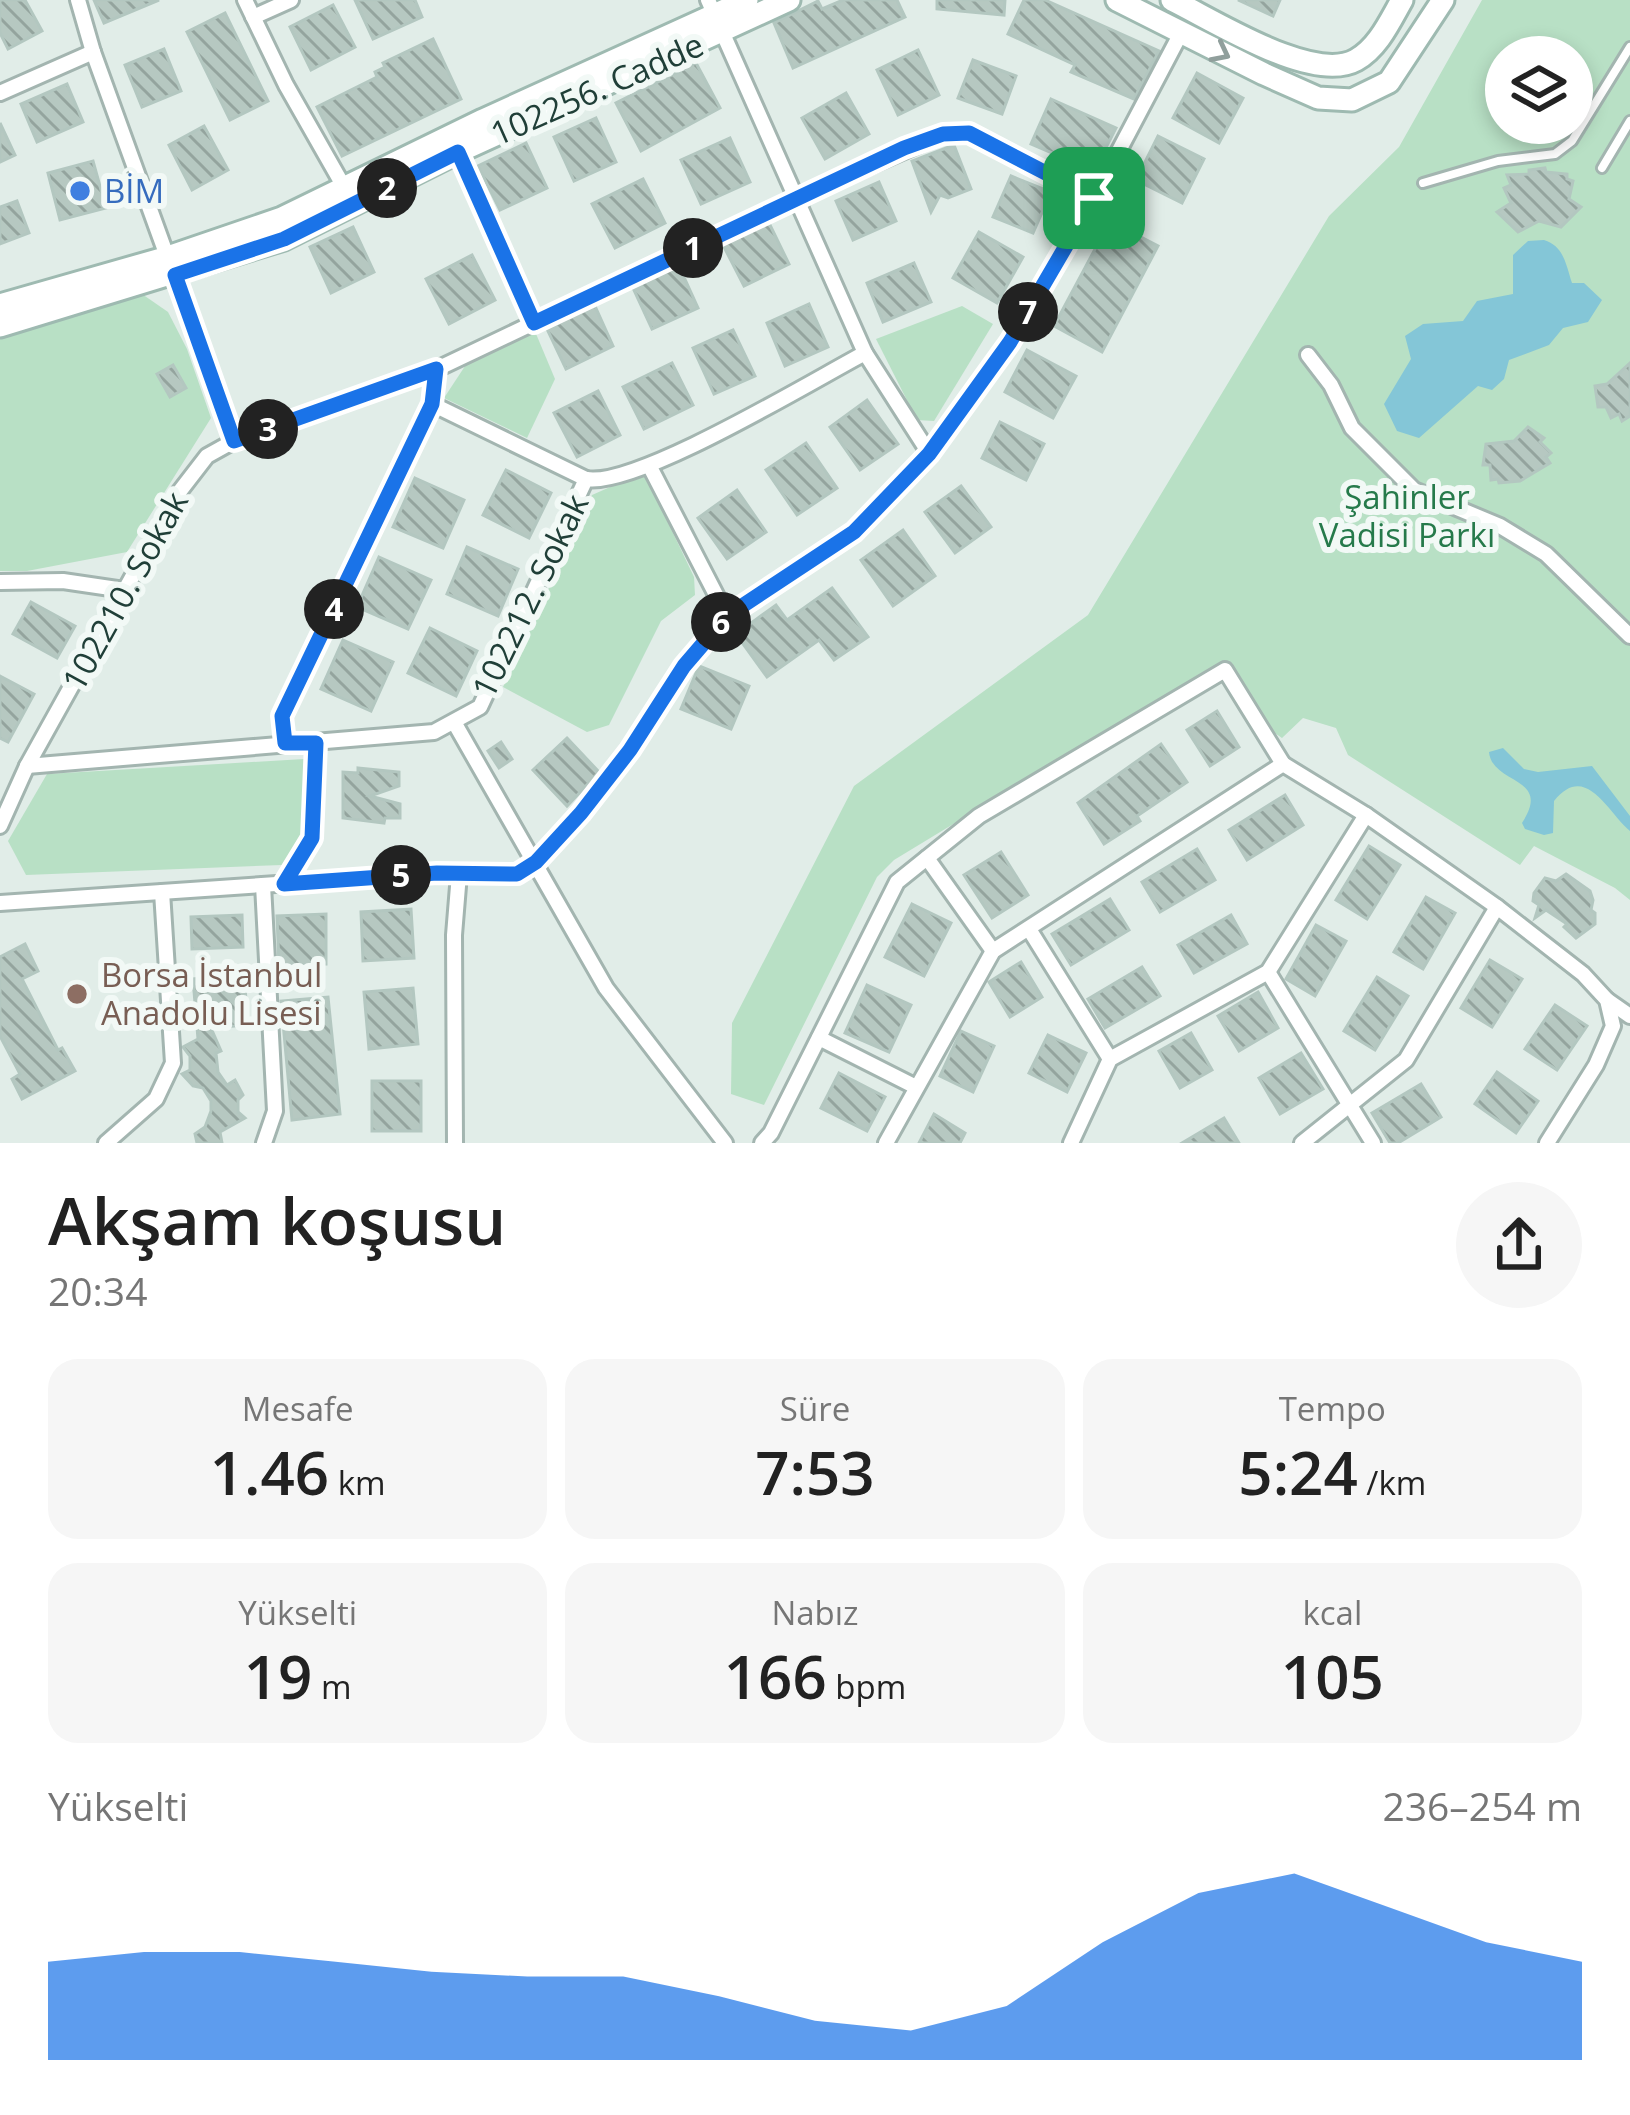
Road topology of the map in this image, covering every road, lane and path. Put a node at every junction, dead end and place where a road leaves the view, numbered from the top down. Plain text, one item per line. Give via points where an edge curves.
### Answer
1 (78, 0) edge
2 (245, 0) edge
3 (291, 0) edge
4 (747, 0) edge
5 (789, 0) edge
6 (1117, 0) edge
7 (1172, 0) edge
8 (1402, 0) edge
9 (1443, 0) edge
10 (715, 16) edge
11 (253, 17) junction
12 (1181, 33) junction
13 (1630, 47) edge
14 (93, 52) junction
15 (0, 94) edge
16 (1630, 121) edge
17 (458, 152) junction
18 (1602, 168) dead end
19 (1424, 183) dead end
20 (344, 187) junction
21 (798, 197) junction
22 (1094, 198) junction
23 (171, 266) junction
24 (0, 305) edge
25 (534, 323) junction
26 (0, 326) edge
27 (865, 353) junction
28 (1308, 355) dead end
29 (436, 369) junction
30 (432, 404) junction
31 (234, 441) junction
32 (929, 454) junction
33 (650, 466) junction
34 (586, 479) junction
35 (0, 582) edge
36 (124, 590) junction
37 (727, 616) junction
38 (1630, 636) edge
39 (454, 722) junction
40 (285, 743) junction
41 (316, 743) junction
42 (1283, 764) junction
43 (27, 766) junction
44 (1366, 815) junction
45 (0, 826) edge
46 (927, 857) junction
47 (536, 862) junction
48 (459, 874) junction
49 (284, 884) junction
50 (263, 885) junction
51 (162, 892) junction
52 (0, 904) edge
53 (1496, 907) junction
54 (1029, 929) junction
55 (993, 951) junction
56 (1268, 972) junction
57 (1607, 1000) junction
58 (1630, 1016) edge
59 (819, 1038) junction
60 (1110, 1059) junction
61 (916, 1087) junction
62 (1349, 1108) junction
63 (106, 1143) edge
64 (263, 1143) edge
65 (455, 1143) edge
66 (725, 1143) edge
67 (762, 1143) edge
68 (886, 1143) edge
69 (1071, 1143) edge
70 (1302, 1143) edge
71 (1373, 1143) edge
72 (1547, 1143) edge

1 - 14 street
2 - 11 street
3 - 11 street
4 - 10 street, 102256. Cadde
5 - 10 street, 102256. Cadde
6 - 12 street
7 - 8 street via 1296,60 1336,68 1375,45
12 -> 9 street via 1318,98 1352,100 1389,82
10 - 17 street, 102256. Cadde
10 - 20 street, 102256. Cadde
10 - 21 street
11 - 20 street
12 - 22 street
13 - 19 lane via 1572,141 1555,154
14 - 15 street
14 - 23 street
16 - 18 lane
17 - 23 street, 102256. Cadde via 284,239
17 - 25 street
20 - 23 street, 102256. Cadde
21 - 22 street, 102210. Sokak via 904,148 969,133
21 - 25 street, 102210. Sokak
21 - 27 street
22 - 32 street via 1010,342
23 - 24 street, 102256. Cadde
23 - 26 street, 102256. Cadde
23 - 31 street
25 - 29 street, 102210. Sokak
27 - 32 street
27 - 33 street, 102212. Sokak
28 - 38 street via 1352,428 1414,490 1546,554
29 - 30 street
29 - 31 street, 102210. Sokak
30 - 34 street
30 - 40 street via 282,716
31 - 36 street, 102210. Sokak via 190,476
32 - 37 street via 854,532
33 - 34 street, 102212. Sokak
33 - 37 street
34 - 39 street, 102212. Sokak via 498,674 480,706
35 - 36 street
36 - 43 street, 102210. Sokak
37 - 47 street
39 - 41 street, 102212. Sokak via 434,732
39 - 47 street
40 - 41 street, 102212. Sokak
40 - 43 street, 102212. Sokak
41 - 49 street via 312,838
42 - 44 street
42 - 46 street via 1226,670 979,816
42 - 54 street
43 - 45 street, 102210. Sokak
44 - 53 street
44 - 56 street
46 - 55 street
46 - 59 street via 897,882
47 - 48 street via 517,874
47 - 66 street via 606,988
48 - 49 street
48 - 65 street
49 - 50 street
50 - 51 street
50 - 64 street via 275,1111
51 - 52 street
51 - 63 street via 173,1063 157,1099
53 - 57 street
53 - 62 street via 1406,1060
54 - 55 street
54 - 60 street
55 - 61 street
56 - 60 street
56 - 62 street
57 - 58 street
57 - 72 street via 1612,1026 1596,1065
59 - 61 street
59 - 67 street
60 - 69 street
61 - 68 street
62 - 70 street
62 - 71 street

